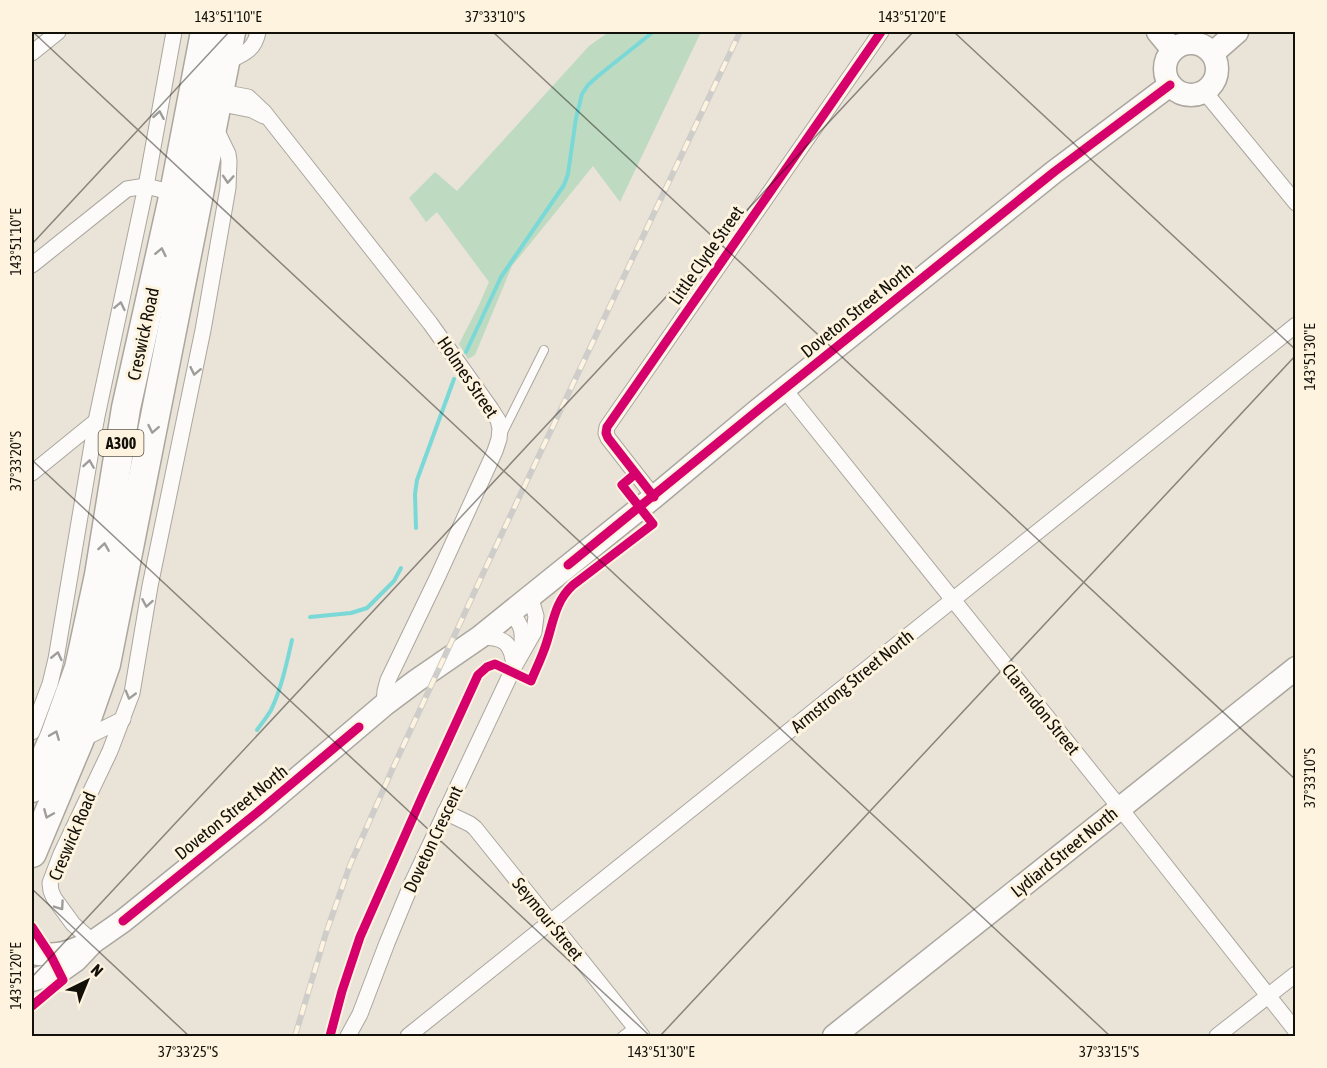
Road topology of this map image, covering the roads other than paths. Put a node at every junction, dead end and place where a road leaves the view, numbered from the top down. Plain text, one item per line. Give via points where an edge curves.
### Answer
1 (58, 32) edge
2 (174, 32) edge
3 (205, 32) edge
4 (231, 32) edge
5 (258, 32) edge
6 (881, 32) edge
7 (1158, 32) edge
8 (1237, 32) edge
9 (1173, 49) junction
10 (32, 53) edge
11 (1213, 53) junction
12 (225, 63) junction
13 (1170, 85) junction
14 (1204, 91) junction
15 (211, 102) junction
16 (146, 186) junction
17 (174, 193) junction
18 (1296, 203) edge
19 (32, 265) edge
20 (1296, 325) edge
21 (544, 350) dead end
22 (784, 389) junction
23 (96, 421) junction
24 (498, 444) junction
25 (32, 473) edge
26 (654, 496) junction
27 (531, 596) junction
28 (953, 600) junction
29 (511, 612) junction
30 (74, 634) junction
31 (480, 637) junction
32 (516, 663) junction
33 (121, 668) junction
34 (1296, 668) edge
35 (70, 695) junction
36 (384, 705) junction
37 (123, 719) junction
38 (32, 732) edge
39 (79, 741) junction
40 (32, 788) edge
41 (1120, 807) junction
42 (445, 812) junction
43 (32, 854) edge
44 (551, 923) junction
45 (93, 942) junction
46 (32, 952) edge
47 (1296, 974) edge
48 (32, 980) edge
49 (1267, 996) junction
50 (360, 1014) junction
51 (1296, 1031) edge
52 (633, 1033) edge
53 (348, 1036) edge
54 (359, 1036) edge
55 (408, 1036) edge
56 (834, 1036) edge
57 (1217, 1036) edge

1 - 10 street
16 -> 2 street, Creswick Road
3 - 15 highway, Creswick Road / A300
4 - 12 highway, Creswick Road / A300
5 - 12 street via 250,49
6 - 26 street, Little Clyde Street via 608,427 608,438
7 - 9 main road
8 - 11 main road
9 - 11 main road via 1189,42
9 - 13 main road via 1164,70
11 - 14 main road via 1218,73
12 - 15 highway, Creswick Road / A300
13 - 14 main road via 1185,94
13 - 22 main road, Doveton Street North via 1054,172
14 - 18 street
15 - 17 highway, Creswick Road / A300
15 - 24 street, Holmes Street via 249,98 269,118 455,357 499,422
15 -> 33 highway, Creswick Road / A300
16 - 17 street
16 - 19 street via 127,189
23 -> 16 street, Creswick Road
30 -> 17 highway, Creswick Road / A300 via 101,564 126,408
20 - 28 street, Armstrong Street North
21 - 24 lane
22 - 26 main road, Doveton Street North
22 - 28 street, Clarendon Street
23 - 25 street
30 -> 23 street, Creswick Road
24 - 36 street, Holmes Street via 388,680
26 - 27 main road, Doveton Street North
27 - 29 main road, Doveton Street North
27 - 32 street, Doveton Crescent via 535,627
28 - 41 street, Clarendon Street
28 - 44 street, Armstrong Street North
29 - 31 main road, Doveton Street North
29 - 32 street, Doveton Crescent via 522,627
30 - 35 highway, Creswick Road / A300 via 79,668
38 -> 30 street, Creswick Road
31 - 32 street via 498,638 506,643
31 - 36 main road, Doveton Street North
32 - 42 street, Doveton Crescent
33 - 35 highway via 88,677
33 -> 37 street, Creswick Road via 132,693
33 - 39 highway, Creswick Road / A300
34 - 41 main road, Lydiard Street North
40 -> 35 highway, Creswick Road / A300
36 - 45 main road, Doveton Street North via 259,811
37 - 39 street
37 -> 45 street, Creswick Road via 50,882 52,894 70,921
39 -> 43 highway, Creswick Road / A300
41 - 49 street, Clarendon Street
41 - 56 main road, Lydiard Street North
42 - 44 street, Seymour Street via 475,828
42 - 50 street, Doveton Crescent via 411,885
44 - 52 street, Seymour Street
44 - 55 street, Armstrong Street North
45 - 46 main road, Doveton Street North via 51,956
45 - 48 main road, Doveton Street North via 59,972
47 - 49 street
49 - 51 street, Clarendon Street
49 - 57 street
50 - 53 street, Doveton Crescent
50 - 54 street, Doveton Crescent

